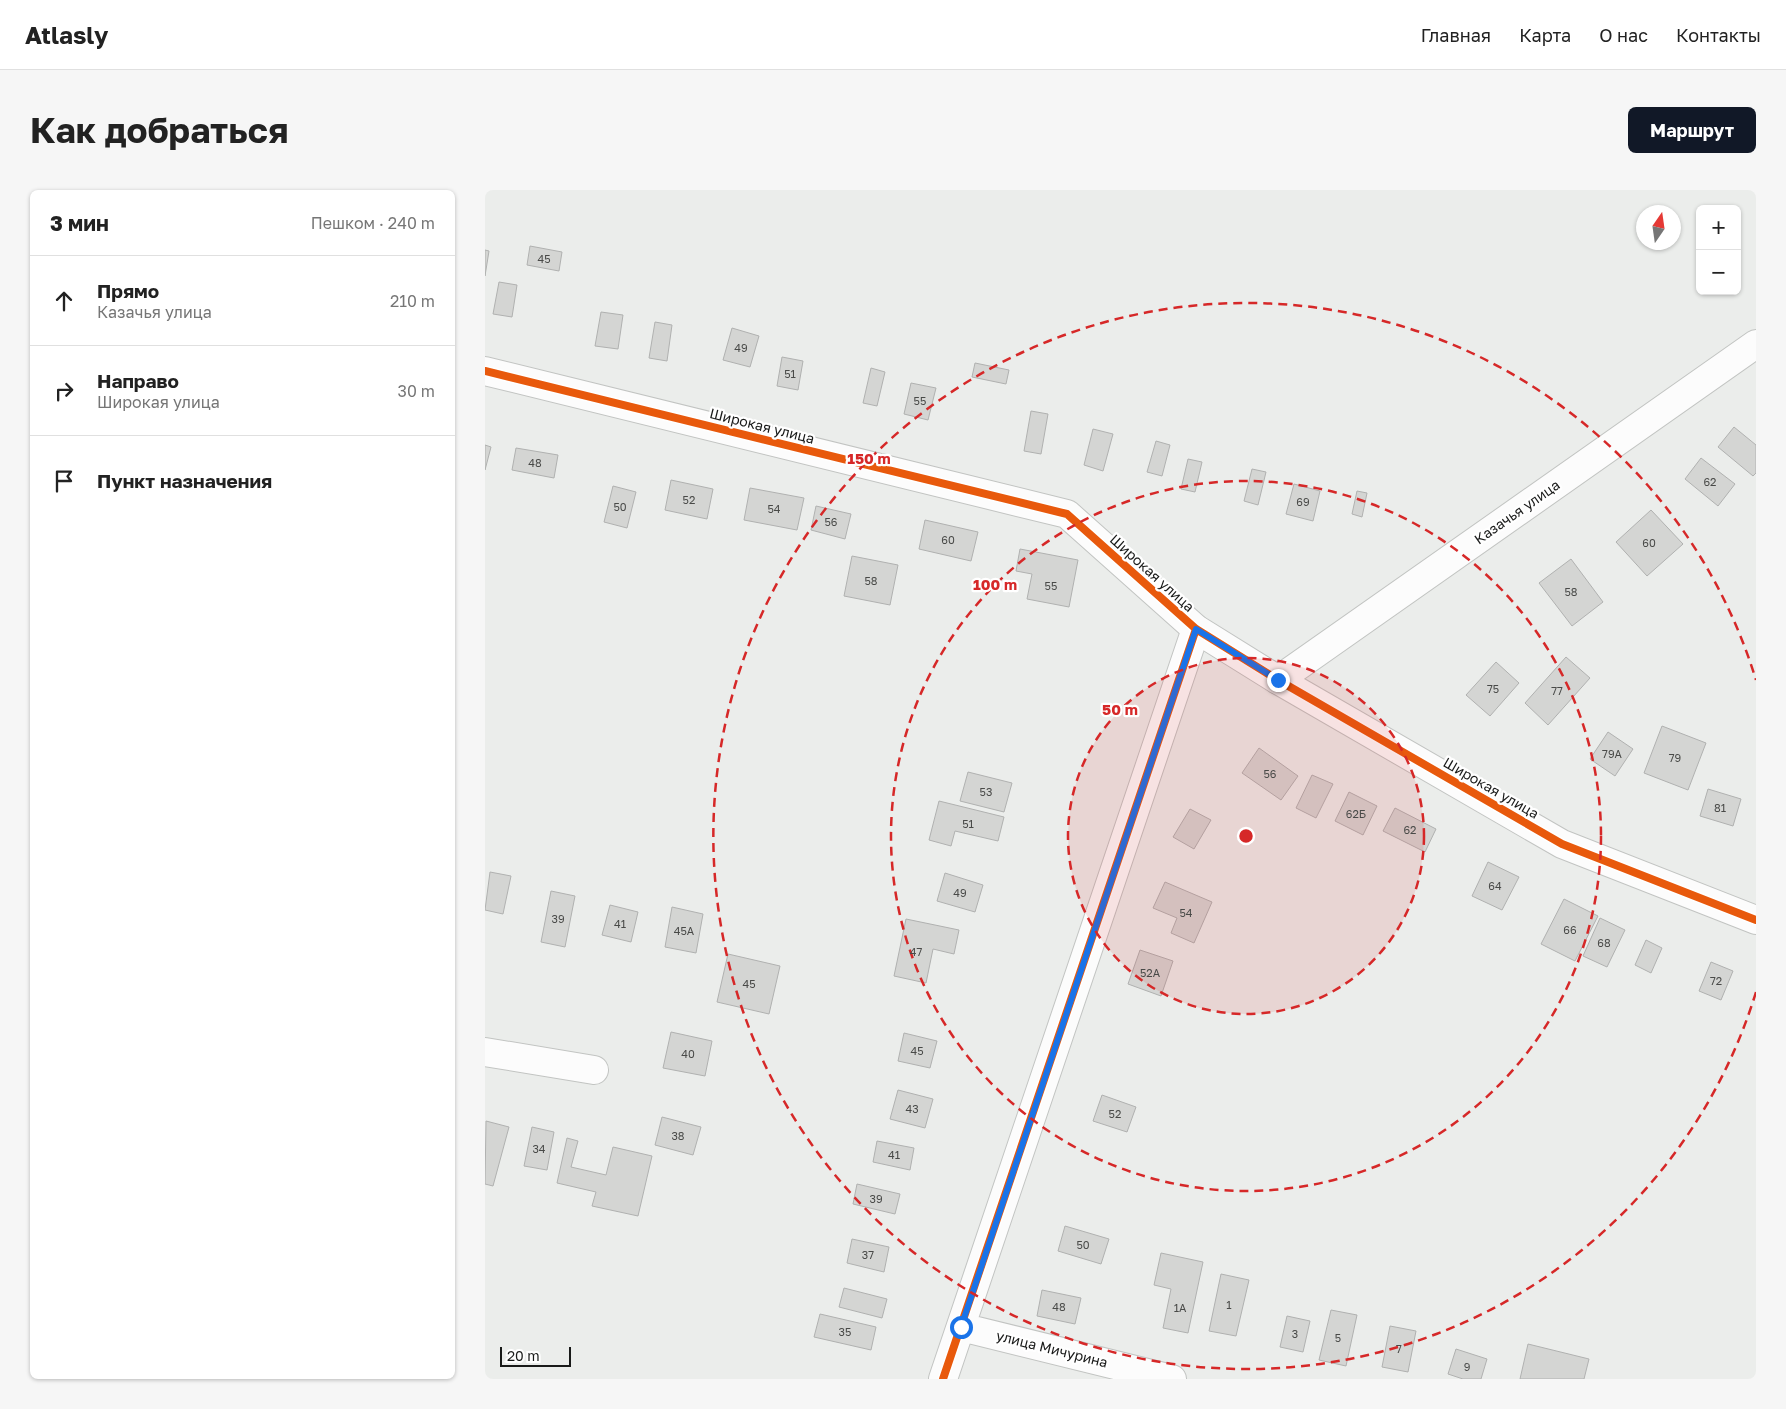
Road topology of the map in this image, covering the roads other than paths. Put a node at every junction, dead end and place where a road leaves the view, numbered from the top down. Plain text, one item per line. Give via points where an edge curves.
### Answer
1 (1756, 344) edge
2 (485, 371) edge
3 (1196, 629) junction
4 (1278, 680) junction
5 (1756, 920) edge
6 (485, 1052) edge
7 (594, 1070) dead end
8 (961, 1327) junction
9 (943, 1379) edge
10 (1172, 1379) edge

1 - 4 street, Казачья улица
2 - 3 street, Широкая улица via 1067,514
3 - 4 street, Широкая улица
3 - 8 street
4 - 5 street, Широкая улица via 1562,844
6 - 7 street
8 - 9 street
8 - 10 street, улица Мичурина

